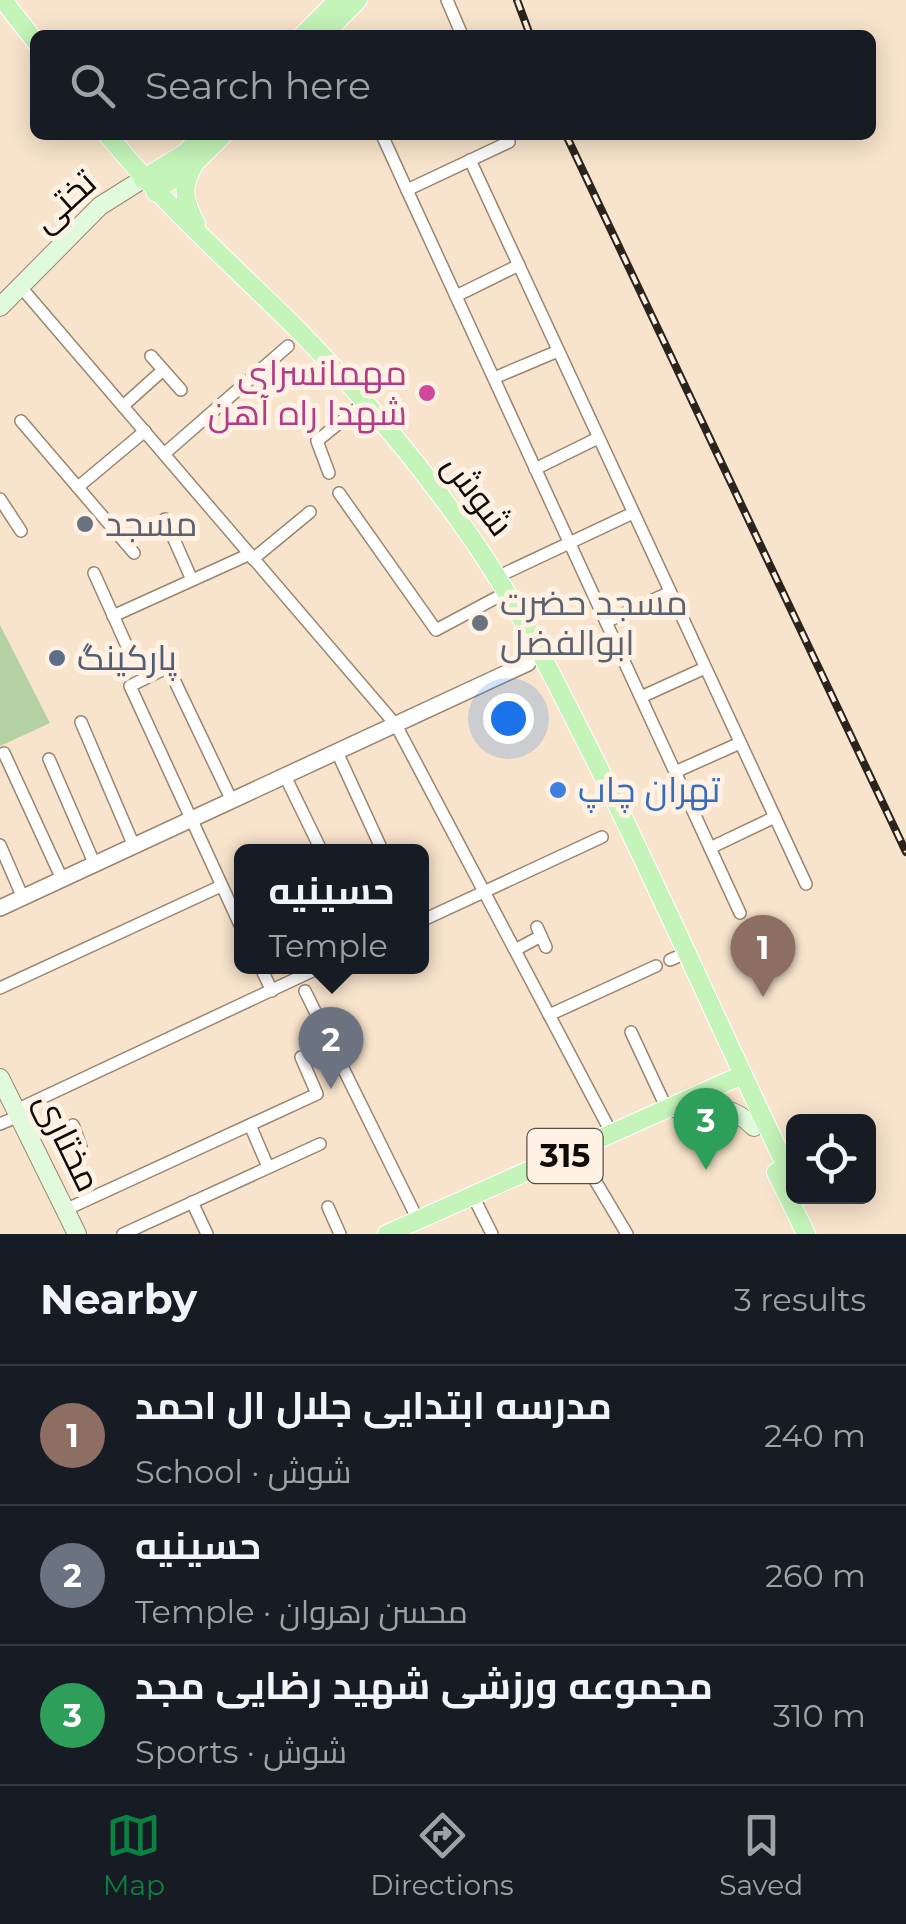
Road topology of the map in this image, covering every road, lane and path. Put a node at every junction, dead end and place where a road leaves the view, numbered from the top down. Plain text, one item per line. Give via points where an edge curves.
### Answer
1 (3, 0) edge
2 (338, 0) edge
3 (358, 0) edge
4 (447, 0) edge
5 (308, 30) edge
6 (328, 30) edge
7 (460, 30) edge
8 (30, 35) edge
9 (111, 140) edge
10 (198, 140) edge
11 (219, 140) edge
12 (384, 140) edge
13 (508, 140) edge
14 (470, 160) junction
15 (194, 164) junction
16 (171, 172) junction
17 (143, 186) junction
18 (407, 190) junction
19 (204, 238) junction
20 (518, 265) junction
21 (20, 286) junction
22 (456, 296) junction
23 (0, 307) edge
24 (288, 346) dead end
25 (558, 351) junction
26 (150, 356) dead end
27 (164, 370) junction
28 (494, 378) junction
29 (182, 390) dead end
30 (364, 404) junction
31 (122, 406) junction
32 (21, 421) dead end
33 (145, 431) junction
34 (598, 438) junction
35 (164, 454) junction
36 (536, 469) junction
37 (329, 473) dead end
38 (78, 487) junction
39 (338, 493) dead end
40 (0, 500) edge
41 (310, 512) dead end
42 (633, 512) junction
43 (166, 519) dead end
44 (21, 531) dead end
45 (568, 541) junction
46 (134, 554) dead end
47 (252, 556) junction
48 (94, 573) dead end
49 (192, 580) junction
50 (502, 584) junction
51 (670, 592) junction
52 (113, 616) junction
53 (606, 622) junction
54 (130, 653) dead end
55 (528, 663) dead end
56 (705, 668) junction
57 (641, 698) junction
58 (81, 722) dead end
59 (396, 725) junction
60 (740, 743) junction
61 (337, 752) junction
62 (4, 753) dead end
63 (49, 760) dead end
64 (675, 772) junction
65 (285, 776) junction
66 (232, 800) junction
67 (775, 817) junction
68 (189, 820) junction
69 (602, 837) dead end
70 (318, 844) edge
71 (380, 844) edge
72 (0, 845) edge
73 (134, 846) junction
74 (710, 848) junction
75 (94, 864) junction
76 (62, 879) junction
77 (806, 884) dead end
78 (221, 886) junction
79 (484, 892) junction
80 (24, 898) junction
81 (0, 908) edge
82 (234, 913) edge
83 (740, 913) dead end
84 (429, 917) edge
85 (541, 937) dead end
86 (515, 950) junction
87 (656, 966) dead end
88 (264, 974) edge
89 (306, 974) edge
90 (0, 988) edge
91 (272, 990) junction
92 (305, 991) dead end
93 (549, 1015) junction
94 (631, 1032) dead end
95 (301, 1056) dead end
96 (742, 1076) junction
97 (0, 1078) edge
98 (667, 1109) junction
99 (17, 1113) junction
100 (0, 1124) edge
101 (250, 1125) junction
102 (74, 1126) dead end
103 (612, 1134) junction
104 (320, 1144) dead end
105 (81, 1147) dead end
106 (577, 1150) junction
107 (268, 1167) junction
108 (786, 1167) edge
109 (473, 1196) junction
110 (192, 1202) junction
111 (804, 1204) edge
112 (328, 1208) dead end
113 (65, 1210) junction
114 (418, 1220) junction
115 (394, 1233) edge
116 (77, 1234) edge
117 (123, 1234) edge
118 (206, 1234) edge
119 (340, 1234) edge
120 (492, 1234) edge
121 (627, 1234) edge
122 (806, 1234) edge
123 (818, 1234) edge

1 - 8 main road
2 - 5 main road
3 - 6 main road
4 - 7 street
9 - 17 main road, شوش
10 - 16 main road
11 - 15 main road
12 - 18 street
13 - 14 street
14 - 18 street
14 - 20 street
15 - 16 main road
15 - 19 main road via 184,191
16 - 17 main road
17 - 19 main road, شوش
17 - 21 main road, تختی via 100,206
18 - 22 street
19 - 30 main road, شوش
20 - 22 street
20 - 25 street
21 - 23 main road, تختی
21 - 31 street
22 - 28 street
24 - 35 street
25 - 28 street
25 - 34 street
26 - 27 street
27 - 29 street
27 - 31 street
28 - 36 street
30 - 37 street via 317,442
30 - 50 main road, شوش
31 - 33 street
32 - 38 street
33 - 35 street
33 - 38 street
34 - 36 street
34 - 42 street
35 - 47 street
36 - 45 street
38 - 46 street
39 - 50 street via 436,630
40 - 44 street
41 - 47 street
42 - 45 street
42 - 51 street
43 - 49 street
45 - 50 street
45 - 53 street
47 - 49 street
47 - 59 street
48 - 52 street
49 - 52 street
50 - 96 main road, شوش via 628,826 678,956
51 - 53 street
51 - 56 street
52 - 54 street
53 - 57 street
55 - 59 street
56 - 57 street
56 - 60 street
57 - 64 street
58 - 73 street
59 - 61 street
59 - 79 street
60 - 64 street
60 - 67 street
61 - 65 street
61 - 71 street
62 - 76 street
63 - 75 street
64 - 74 street
65 - 66 street
65 - 70 street
66 - 68 street
66 - 68 street via 168,668 130,686
67 - 74 street
67 - 77 street
68 - 73 street
68 - 78 street
69 - 79 street
72 - 80 street
73 - 75 street
74 - 83 street
75 - 76 street
76 - 80 street
78 - 82 street
78 - 90 street
79 - 84 street
79 - 86 street
80 - 81 street
85 - 86 street
86 - 93 street
87 - 93 street
88 - 91 street
89 - 91 street
91 - 99 street
92 - 114 street
93 - 103 street
94 - 98 street
95 - 101 street via 317,1094
96 - 98 main road, 315
96 - 108 main road, شوش
97 - 99 main road, مختاری
98 - 103 main road, 315
98 - 122 main road via 727,1109 754,1127
99 - 100 street
99 - 113 main road, مختاری
101 - 107 street
101 - 113 street
102 - 105 street
103 - 106 main road, 315
104 - 107 street
106 - 109 main road, 315
106 - 121 street
107 - 110 street
109 - 114 main road, 315
109 - 120 street
110 - 117 street
110 - 118 street
111 - 123 main road
112 - 119 street
113 - 116 main road, مختاری
114 - 115 main road, 315

